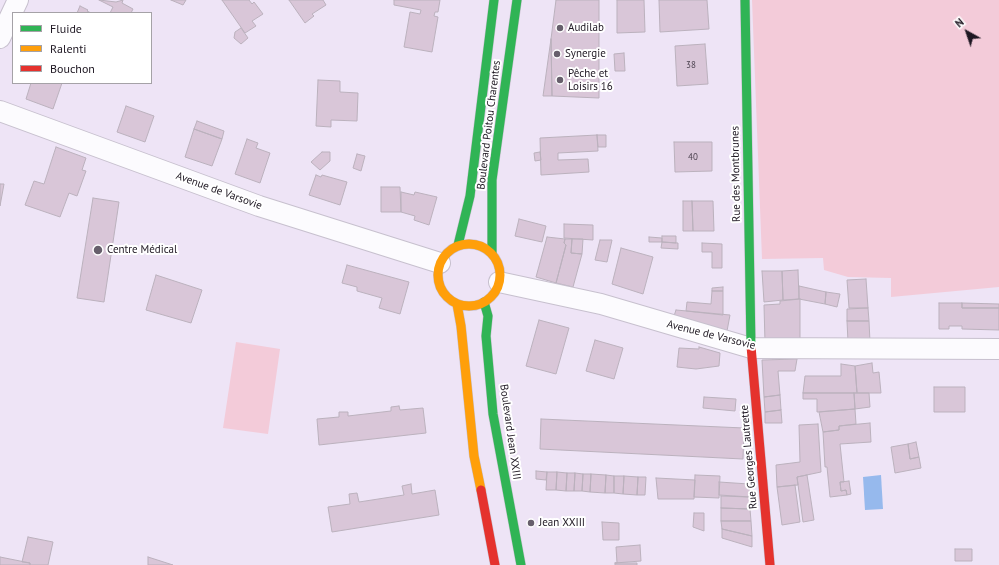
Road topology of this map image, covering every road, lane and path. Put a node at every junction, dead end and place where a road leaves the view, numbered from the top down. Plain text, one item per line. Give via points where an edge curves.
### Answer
1 (18, 0) edge
2 (494, 0) edge
3 (517, 0) edge
4 (745, 0) edge
5 (12, 12) edge
6 (12, 13) edge
7 (0, 38) edge
8 (0, 111) edge
9 (458, 245) junction
10 (492, 253) junction
11 (440, 263) junction
12 (499, 282) junction
13 (484, 302) junction
14 (457, 304) junction
15 (751, 348) junction
16 (999, 348) edge
17 (495, 565) edge
18 (521, 565) edge
19 (770, 565) edge

1 - 5 street
2 - 9 main road, Boulevard Poitou Charentes via 470,196
3 - 10 main road, Boulevard Poitou Charentes via 492,180
4 - 15 main road, Rue des Montbrunes
6 - 7 street
8 - 11 street, Avenue de Varsovie via 259,206
9 - 10 main road via 476,244
9 - 11 main road via 444,256
10 - 12 main road via 498,262
11 - 14 main road via 438,282 448,298
12 - 13 main road via 496,290
12 - 15 street, Avenue de Varsovie via 601,304
13 - 14 main road via 475,305
13 - 18 main road, Boulevard Jean XXIII via 488,316 486,336 493,414
14 - 17 main road via 474,456
15 - 16 street, Avenue de Varsovie
15 - 19 main road, Rue Georges Lautrette

